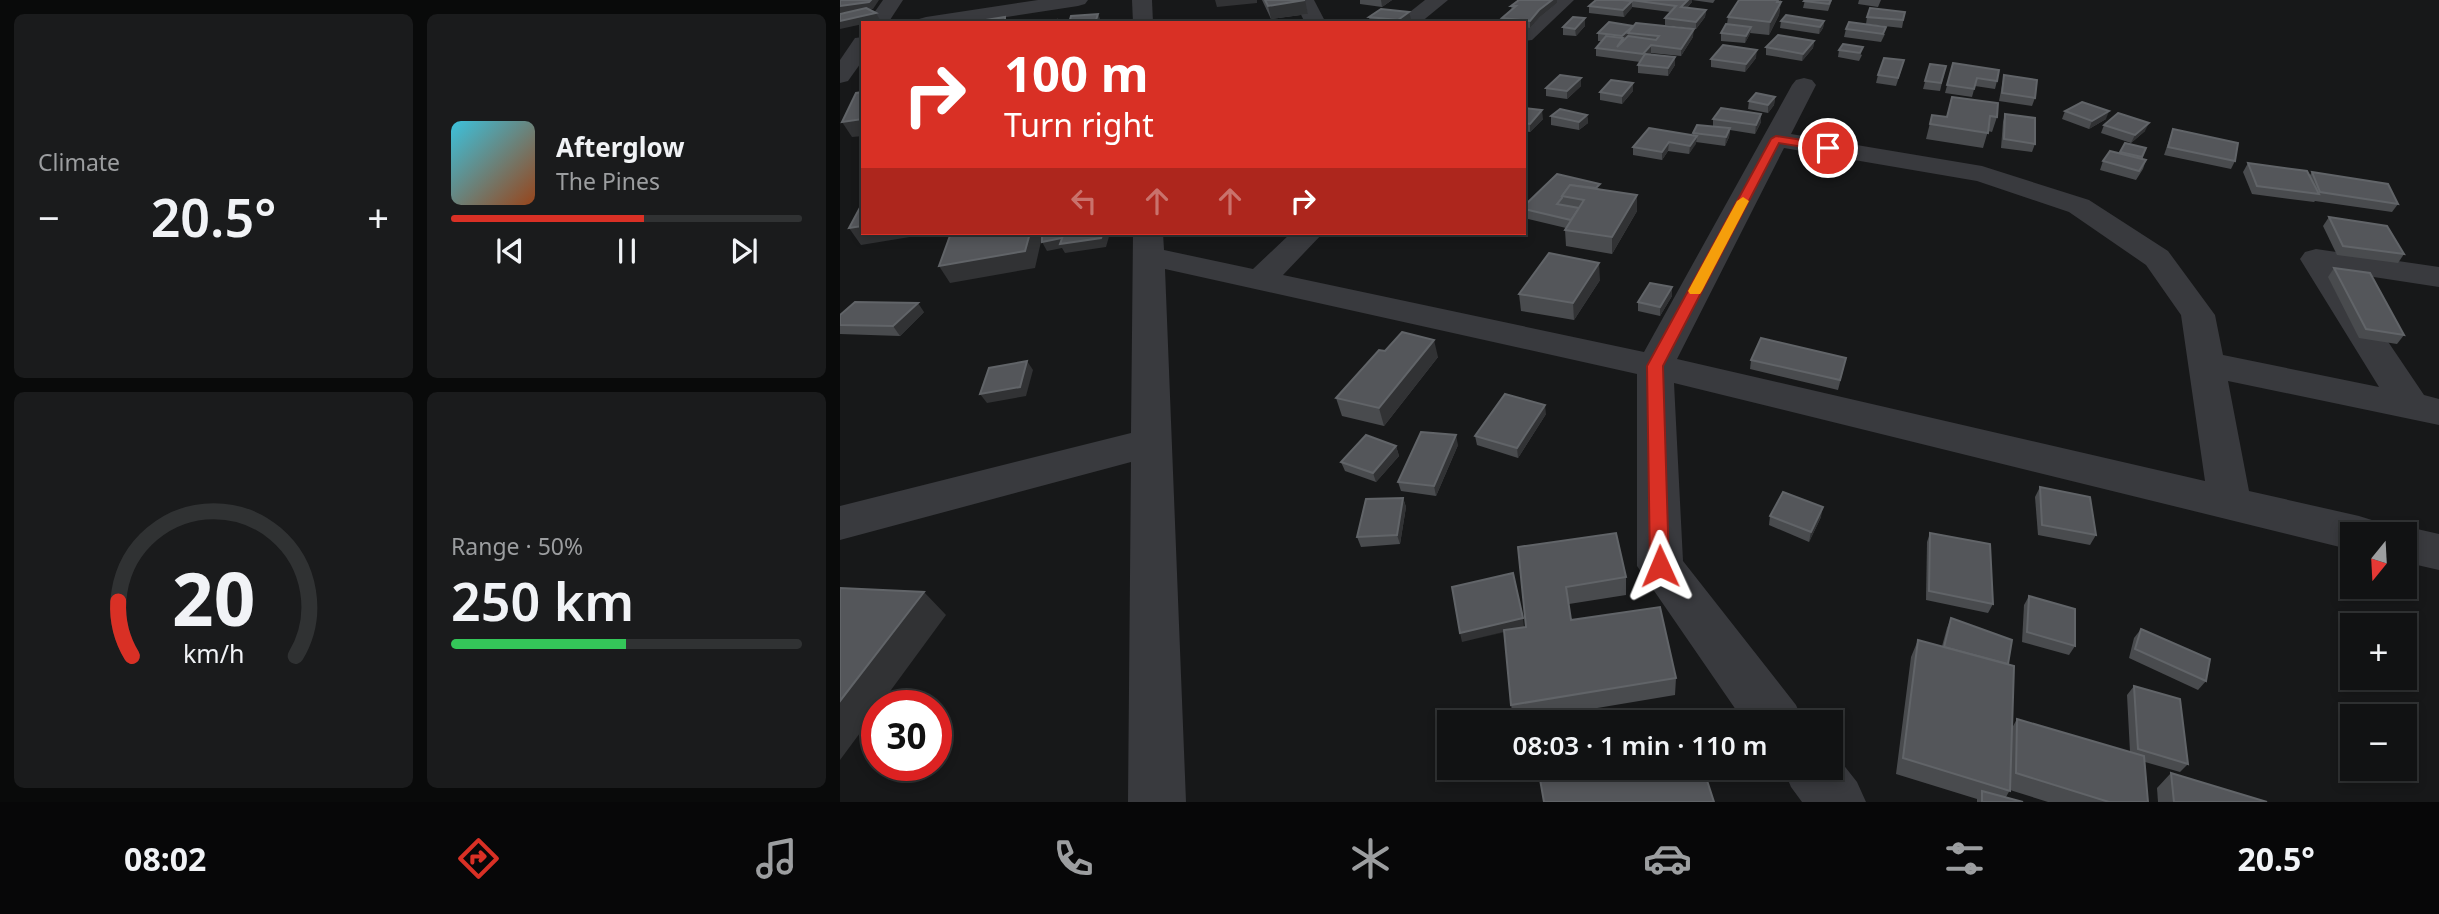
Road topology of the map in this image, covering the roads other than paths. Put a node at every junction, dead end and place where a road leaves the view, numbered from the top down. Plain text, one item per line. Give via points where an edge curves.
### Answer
1 (893, 0) edge
2 (1078, 0) edge
3 (1142, 0) edge
4 (1438, 0) edge
5 (1564, 0) edge
6 (878, 21) edge
7 (939, 21) edge
8 (1143, 21) edge
9 (1409, 21) edge
10 (1526, 33) edge
11 (861, 46) edge
12 (840, 76) edge
13 (1804, 85) dead end
14 (1776, 139) junction
15 (1306, 235) edge
16 (1148, 244) edge
17 (2439, 277) edge
18 (1259, 281) junction
19 (2206, 364) junction
20 (1655, 366) junction
21 (2425, 410) edge
22 (1152, 443) junction
23 (2231, 504) junction
24 (840, 523) edge
25 (2340, 530) edge
26 (2417, 547) edge
27 (2439, 552) edge
28 (1767, 710) edge
29 (1820, 780) edge
30 (1157, 802) edge
31 (1836, 802) edge

1 - 6 street
2 - 7 street
3 - 8 street
4 - 9 street
5 - 10 street
11 - 12 street
13 - 14 street
14 - 19 street via 1982,174 2079,206 2157,258 2197,315
14 - 20 street
15 - 18 street
16 - 18 street
16 - 22 street
17 - 21 street via 2316,259
18 - 20 street
19 - 21 street
19 - 23 street
20 - 23 street
20 - 28 street via 1660,566
22 - 24 street
22 - 30 street
23 - 25 street
26 - 27 street
29 - 31 street

